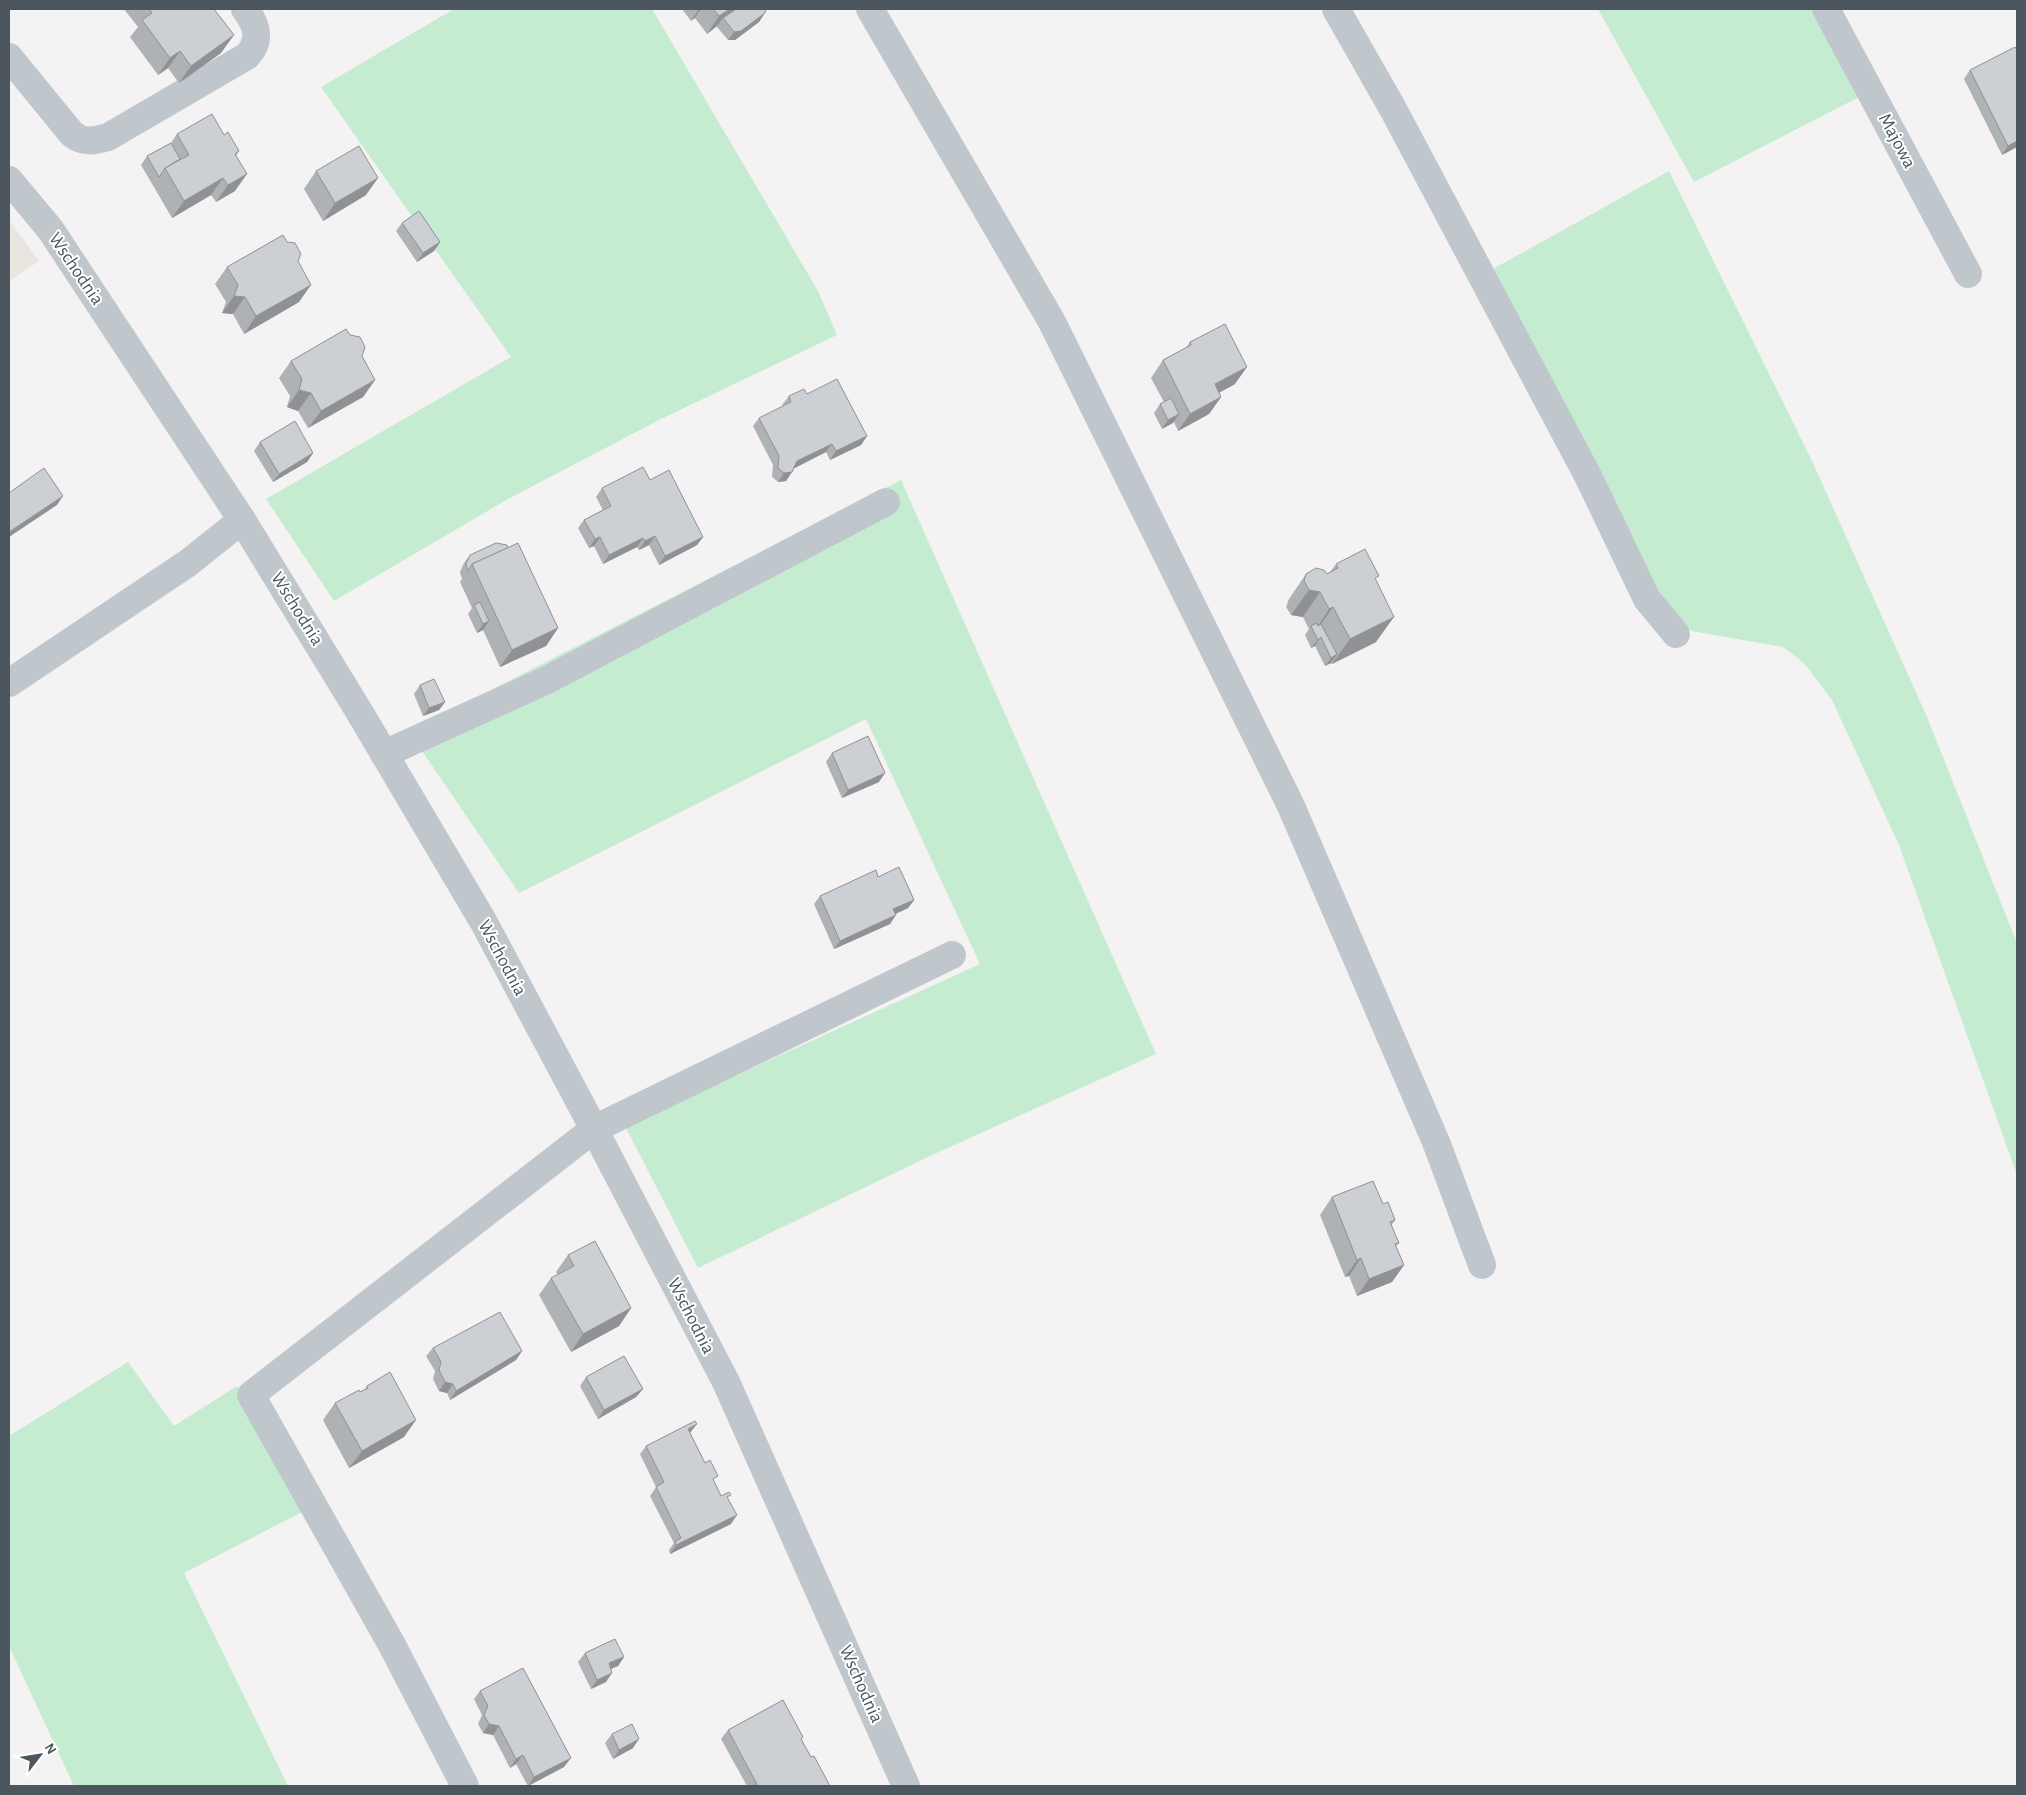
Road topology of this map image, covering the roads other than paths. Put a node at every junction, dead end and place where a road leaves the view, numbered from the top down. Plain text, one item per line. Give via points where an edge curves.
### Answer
1 (245, 9) edge
2 (870, 9) edge
3 (1336, 9) edge
4 (1826, 9) edge
5 (9, 57) edge
6 (9, 180) edge
7 (1968, 274) dead end
8 (886, 502) dead end
9 (242, 520) junction
10 (1676, 634) dead end
11 (9, 684) edge
12 (384, 754) junction
13 (952, 956) dead end
14 (594, 1129) junction
15 (1482, 1265) dead end
16 (465, 1786) edge
17 (906, 1786) edge

1 - 5 street via 256,28 257,39 247,56 98,140 79,140 72,134
2 - 15 street via 1052,322 1291,806 1436,1142
3 - 10 street via 1393,109 1588,476 1647,598
4 - 7 street, Majowa
6 - 9 street, Wschodnia via 55,236
8 - 12 street via 545,681
9 - 11 street via 188,563
9 - 12 street, Wschodnia
12 - 14 street, Wschodnia via 483,921
13 - 14 street
14 - 16 street via 251,1395 392,1645
14 - 17 street, Wschodnia via 726,1382

